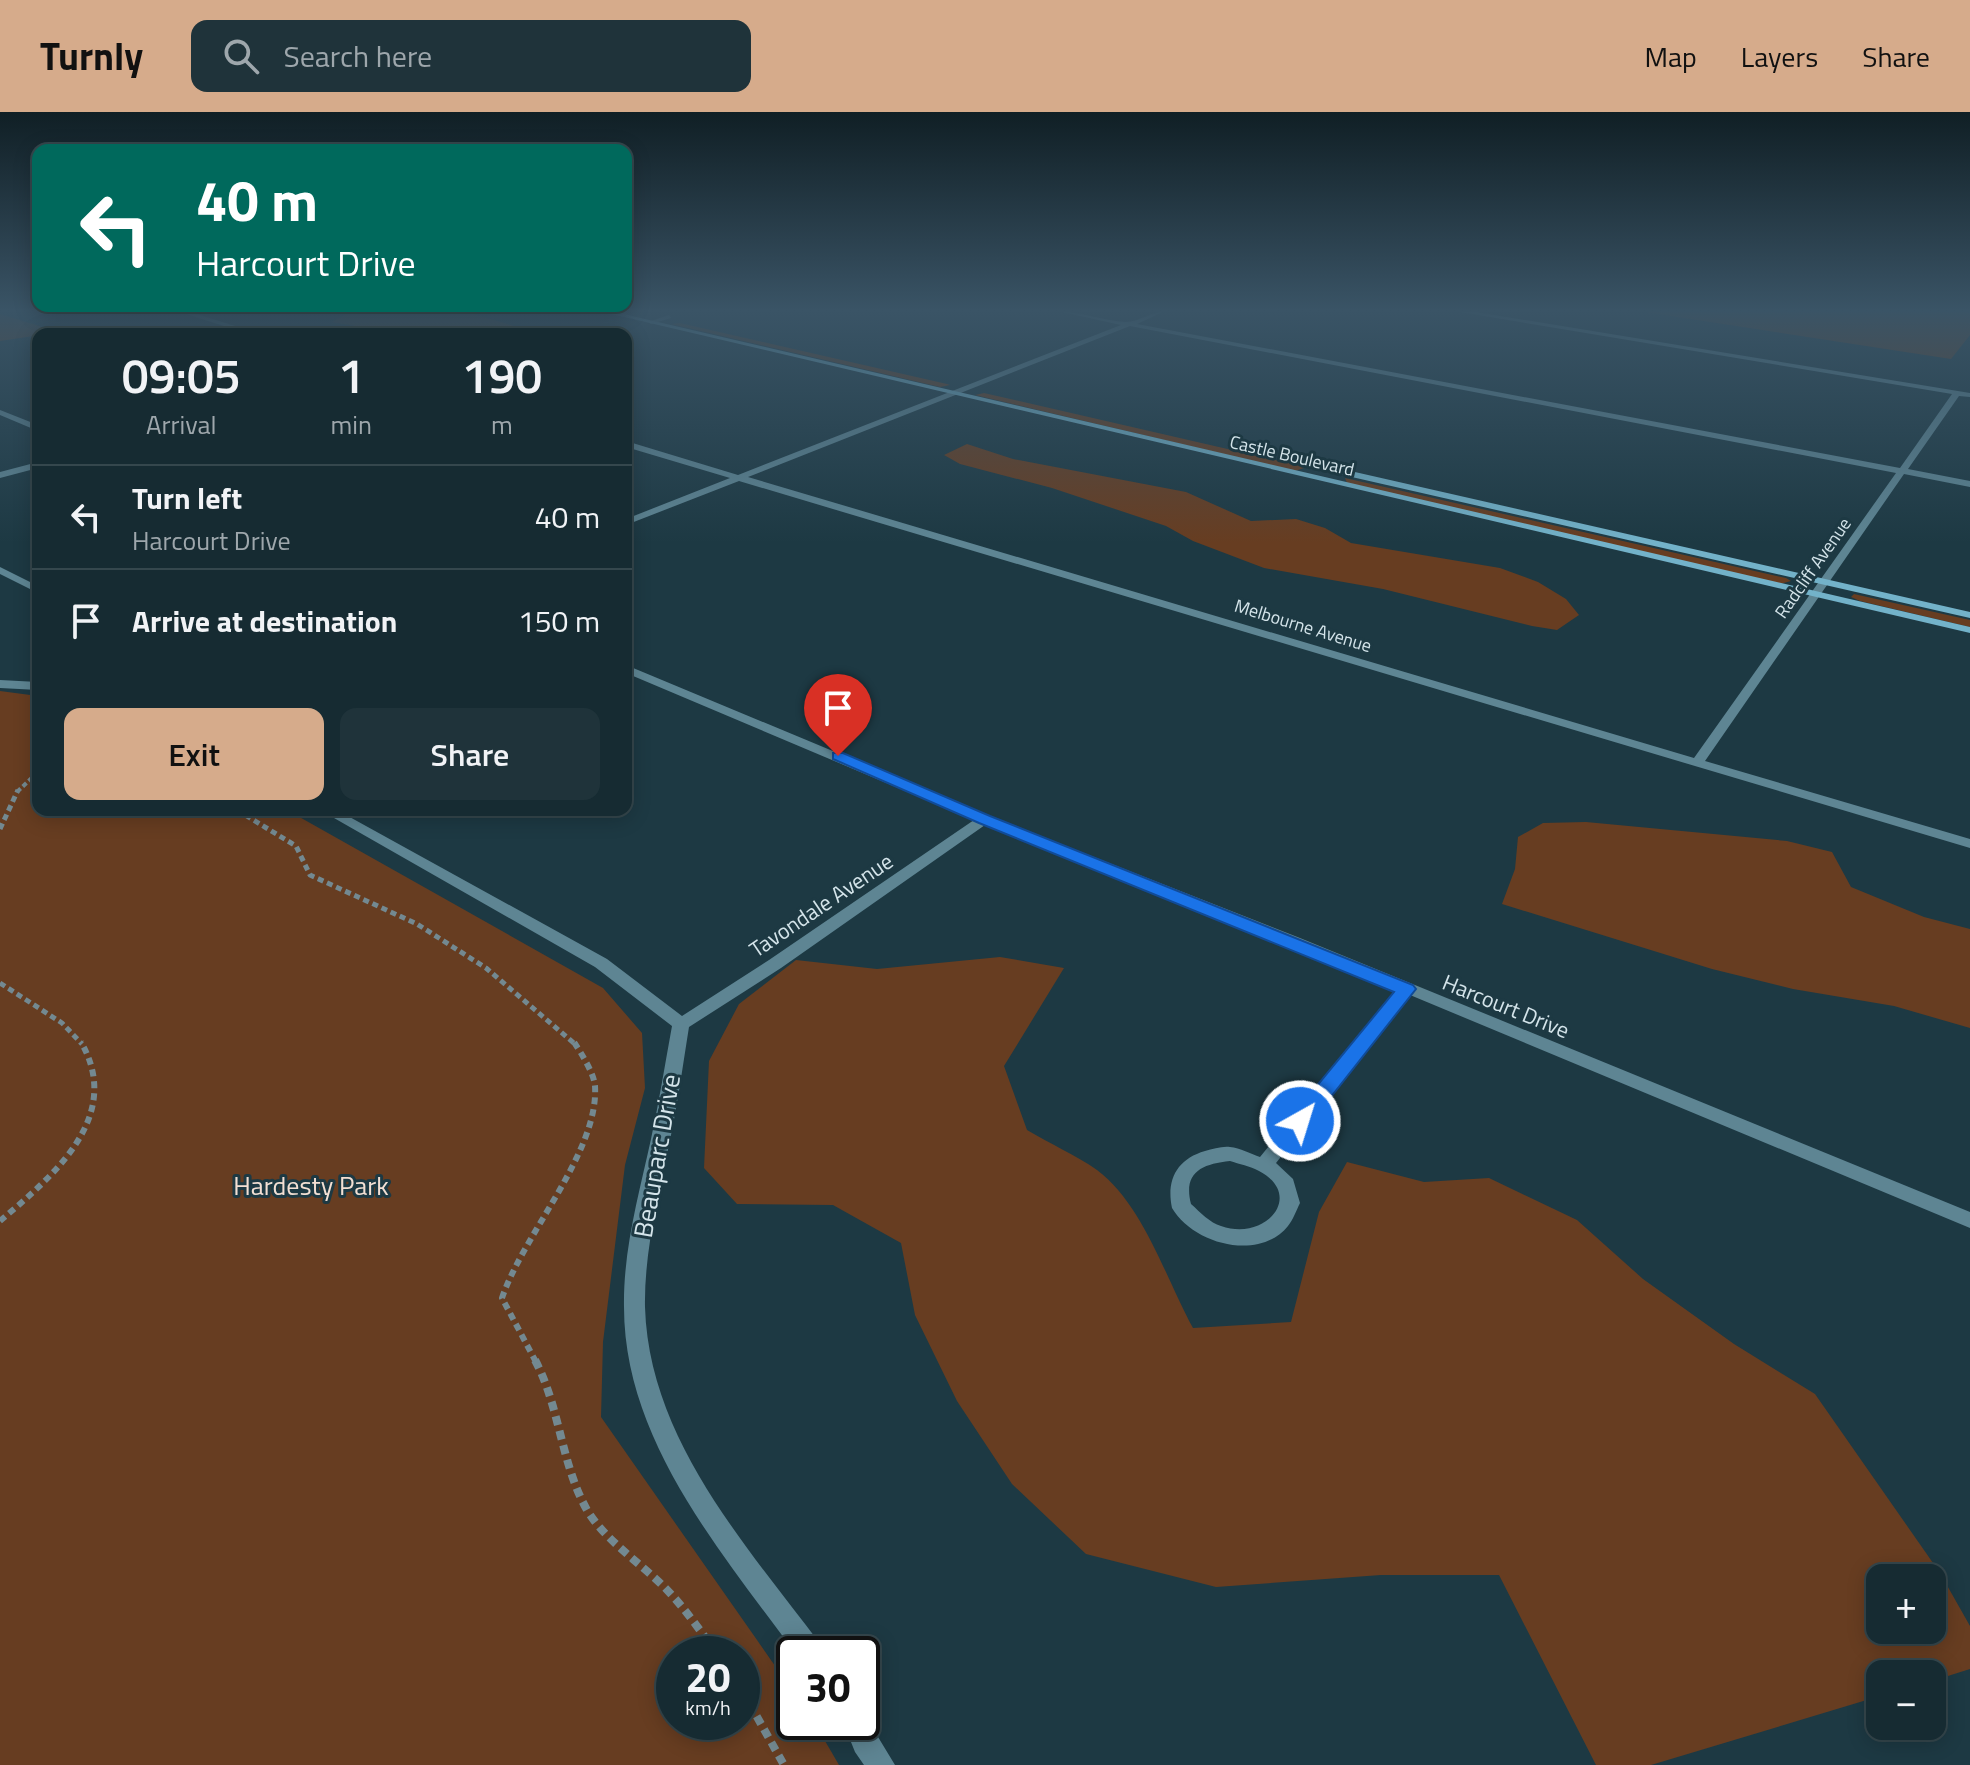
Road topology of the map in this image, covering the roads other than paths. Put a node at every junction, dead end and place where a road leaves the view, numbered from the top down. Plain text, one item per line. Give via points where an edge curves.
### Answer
1 (938, 389) edge
2 (965, 389) edge
3 (980, 389) edge
4 (1472, 389) edge
5 (1933, 389) edge
6 (955, 393) junction
7 (1957, 393) junction
8 (1970, 395) edge
9 (0, 412) edge
10 (32, 425) edge
11 (632, 446) edge
12 (32, 467) edge
13 (1329, 469) junction
14 (1903, 471) junction
15 (0, 475) edge
16 (741, 477) junction
17 (1315, 478) junction
18 (1970, 484) edge
19 (632, 520) edge
20 (0, 570) edge
21 (1825, 583) junction
22 (32, 587) edge
23 (1815, 596) junction
24 (1970, 615) edge
25 (1970, 630) edge
26 (632, 672) edge
27 (0, 684) edge
28 (32, 686) edge
29 (1697, 763) junction
30 (338, 816) edge
31 (984, 819) junction
32 (1970, 844) edge
33 (1406, 989) junction
34 (681, 1024) junction
35 (1265, 1164) junction
36 (1970, 1220) edge
37 (799, 1636) edge
38 (864, 1740) edge
39 (881, 1765) edge

1 - 6 street, Castle Boulevard
2 - 6 street
3 - 13 street, Castle Boulevard
4 - 14 street
5 - 7 street
6 - 16 street
6 - 17 street, Castle Boulevard
7 - 8 street
7 - 14 street, Radcliff Avenue
9 - 10 street
11 - 16 street, Melbourne Avenue
12 - 15 street
13 - 17 street
13 - 21 street, Castle Boulevard
14 - 18 street
14 - 21 street, Radcliff Avenue
16 - 19 street
16 - 29 street, Melbourne Avenue
17 - 23 street, Castle Boulevard
20 - 22 street
21 - 23 street, Radcliff Avenue
21 - 24 street, Castle Boulevard
23 - 25 street, Castle Boulevard
23 - 29 street, Radcliff Avenue
26 - 31 street, Harcourt Drive
27 - 28 street
29 - 32 street, Melbourne Avenue
30 - 34 street via 601,963
31 - 33 street, Harcourt Drive
31 - 34 street, Tavondale Avenue
33 - 35 street
33 - 36 street, Harcourt Drive
34 - 37 street, Beauparc Drive via 638,1259 641,1368 678,1463
35 - 35 street via 1230,1154 1197,1160 1178,1181 1182,1208 1208,1231 1246,1238 1265,1235 1288,1215 1291,1202 1288,1188
38 - 39 street

